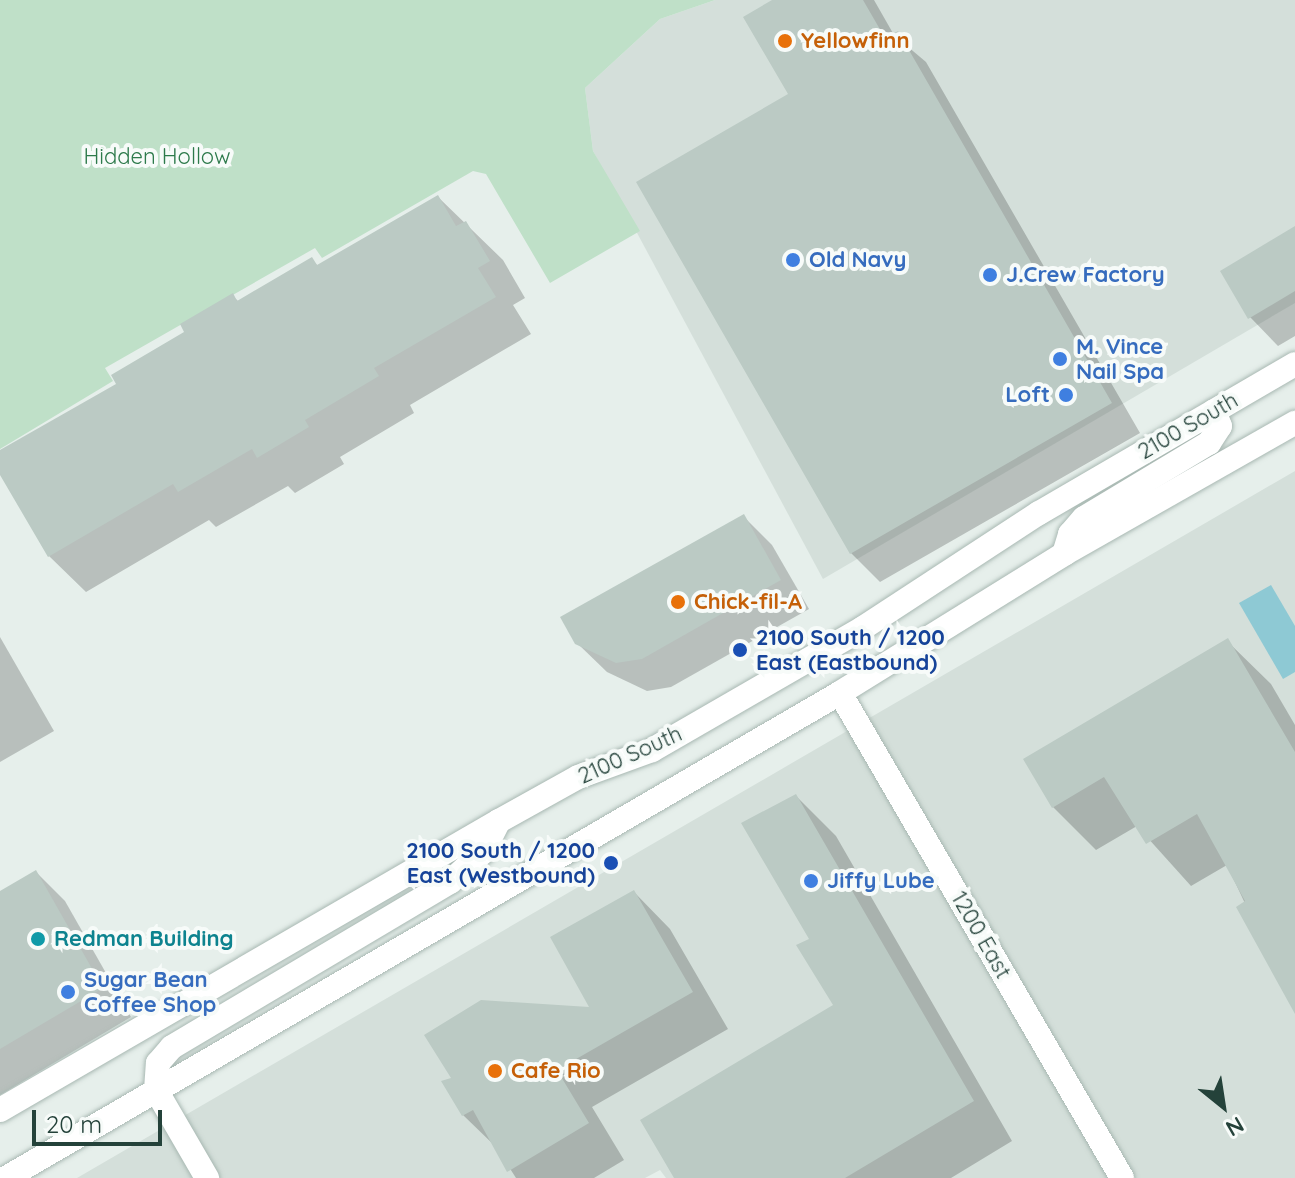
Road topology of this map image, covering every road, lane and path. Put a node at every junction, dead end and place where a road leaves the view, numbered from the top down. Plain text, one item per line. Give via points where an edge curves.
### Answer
1 (1295, 364) edge
2 (1214, 411) junction
3 (1295, 423) edge
4 (1064, 554) junction
5 (840, 693) junction
6 (499, 821) junction
7 (156, 1090) junction
8 (0, 1110) edge
9 (6, 1178) edge
10 (207, 1178) edge
11 (1122, 1178) edge

1 - 2 main road, 2100 South
2 - 4 main road via 1220,426 1209,443 1084,518 1070,534
2 - 6 main road, 2100 South via 1039,513 863,628 652,750 578,777
3 - 4 main road, 2100 South
4 - 5 main road, 2100 South
5 - 7 main road, 2100 South
5 - 11 main road, 1200 East
6 - 7 main road via 483,852 450,882 172,1047 158,1063
6 - 8 main road, 2100 South
7 - 9 main road, 2100 South
7 - 10 main road

